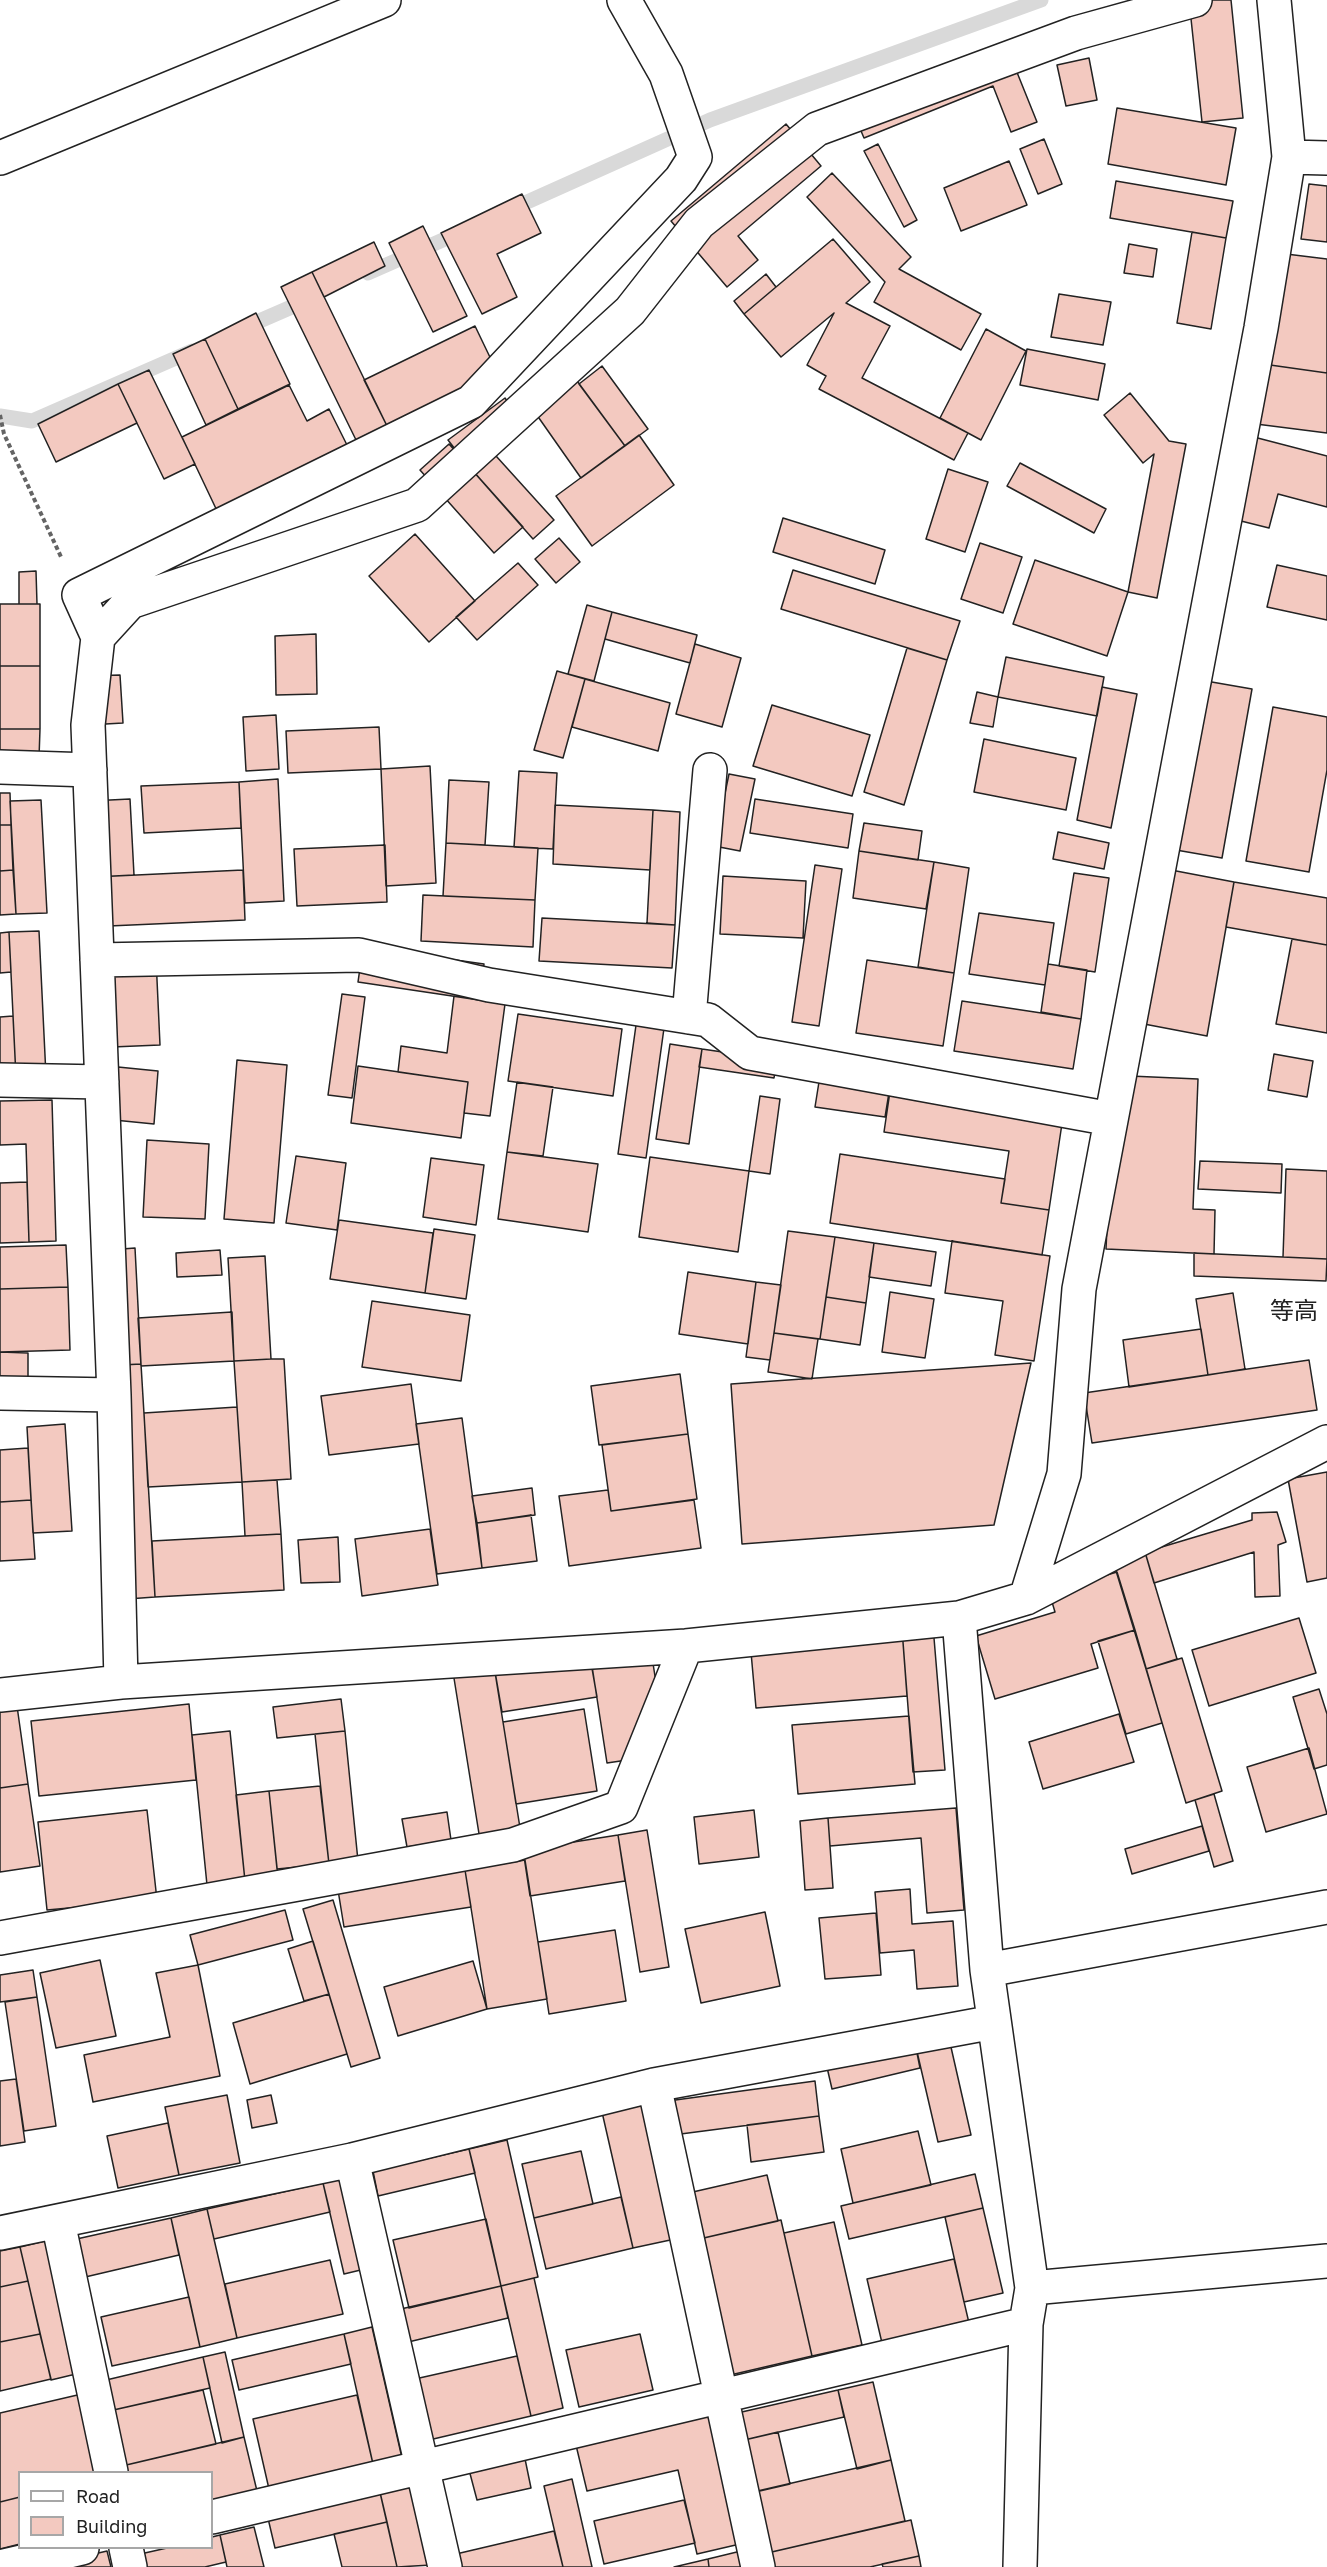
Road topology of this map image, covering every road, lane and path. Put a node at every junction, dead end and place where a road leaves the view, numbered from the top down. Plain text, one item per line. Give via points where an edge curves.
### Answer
1 (384, 0) edge
2 (624, 0) edge
3 (1194, 0) edge
4 (1274, 0) edge
5 (1289, 157) junction
6 (0, 158) edge
7 (1327, 158) edge
8 (0, 415) edge
9 (79, 595) junction
10 (98, 637) junction
11 (0, 767) edge
12 (90, 770) junction
13 (710, 770) dead end
14 (97, 960) junction
15 (689, 1017) junction
16 (0, 1080) edge
17 (102, 1082) junction
18 (1111, 1119) junction
19 (0, 1393) edge
20 (114, 1395) junction
21 (1327, 1442) edge
22 (1026, 1598) junction
23 (959, 1618) junction
24 (686, 1646) junction
25 (121, 1682) junction
26 (0, 1695) edge
27 (1327, 1907) edge
28 (0, 1938) edge
29 (987, 1970) junction
30 (994, 2022) junction
31 (654, 2085) junction
32 (352, 2160) junction
33 (58, 2222) junction
34 (0, 2233) edge
35 (1327, 2261) edge
36 (1032, 2289) junction
37 (1026, 2324) junction
38 (721, 2397) junction
39 (422, 2468) junction
40 (111, 2471) edge
41 (213, 2517) edge
42 (74, 2549) edge
43 (126, 2549) edge
44 (0, 2567) edge
45 (130, 2567) edge
46 (446, 2567) edge
47 (758, 2567) edge
48 (1020, 2567) edge

1 - 6 street
2 - 9 street via 666,74 695,158 681,179 471,402
3 - 10 street via 1076,33 818,129 699,223 630,311 417,505 130,602
4 - 5 street
5 - 7 street
5 - 18 street via 1259,340
8 - 9 path via 4,434
9 - 10 street
10 - 12 street via 88,725
11 - 12 street
12 - 14 street
13 - 15 street
14 - 15 street via 359,955 489,985
14 - 17 street
15 - 18 street via 708,1020 750,1053
16 - 17 street
17 - 20 street
18 - 22 street via 1079,1289 1064,1474
19 - 20 street
20 - 25 street
21 - 22 street
22 - 23 street
23 - 24 street
23 - 29 street
24 - 25 street
24 - 28 street via 621,1807 513,1845
25 - 26 street
27 - 29 street
29 - 30 street
30 - 31 street
30 - 36 street
31 - 32 street
31 - 38 street
32 - 33 street
32 - 39 street
33 - 34 street
33 - 40 street
35 - 36 street
36 - 37 street
37 - 38 street
37 - 48 street
38 - 39 street
38 - 47 street
39 - 41 street
39 - 46 street
42 - 44 street
43 - 45 street

